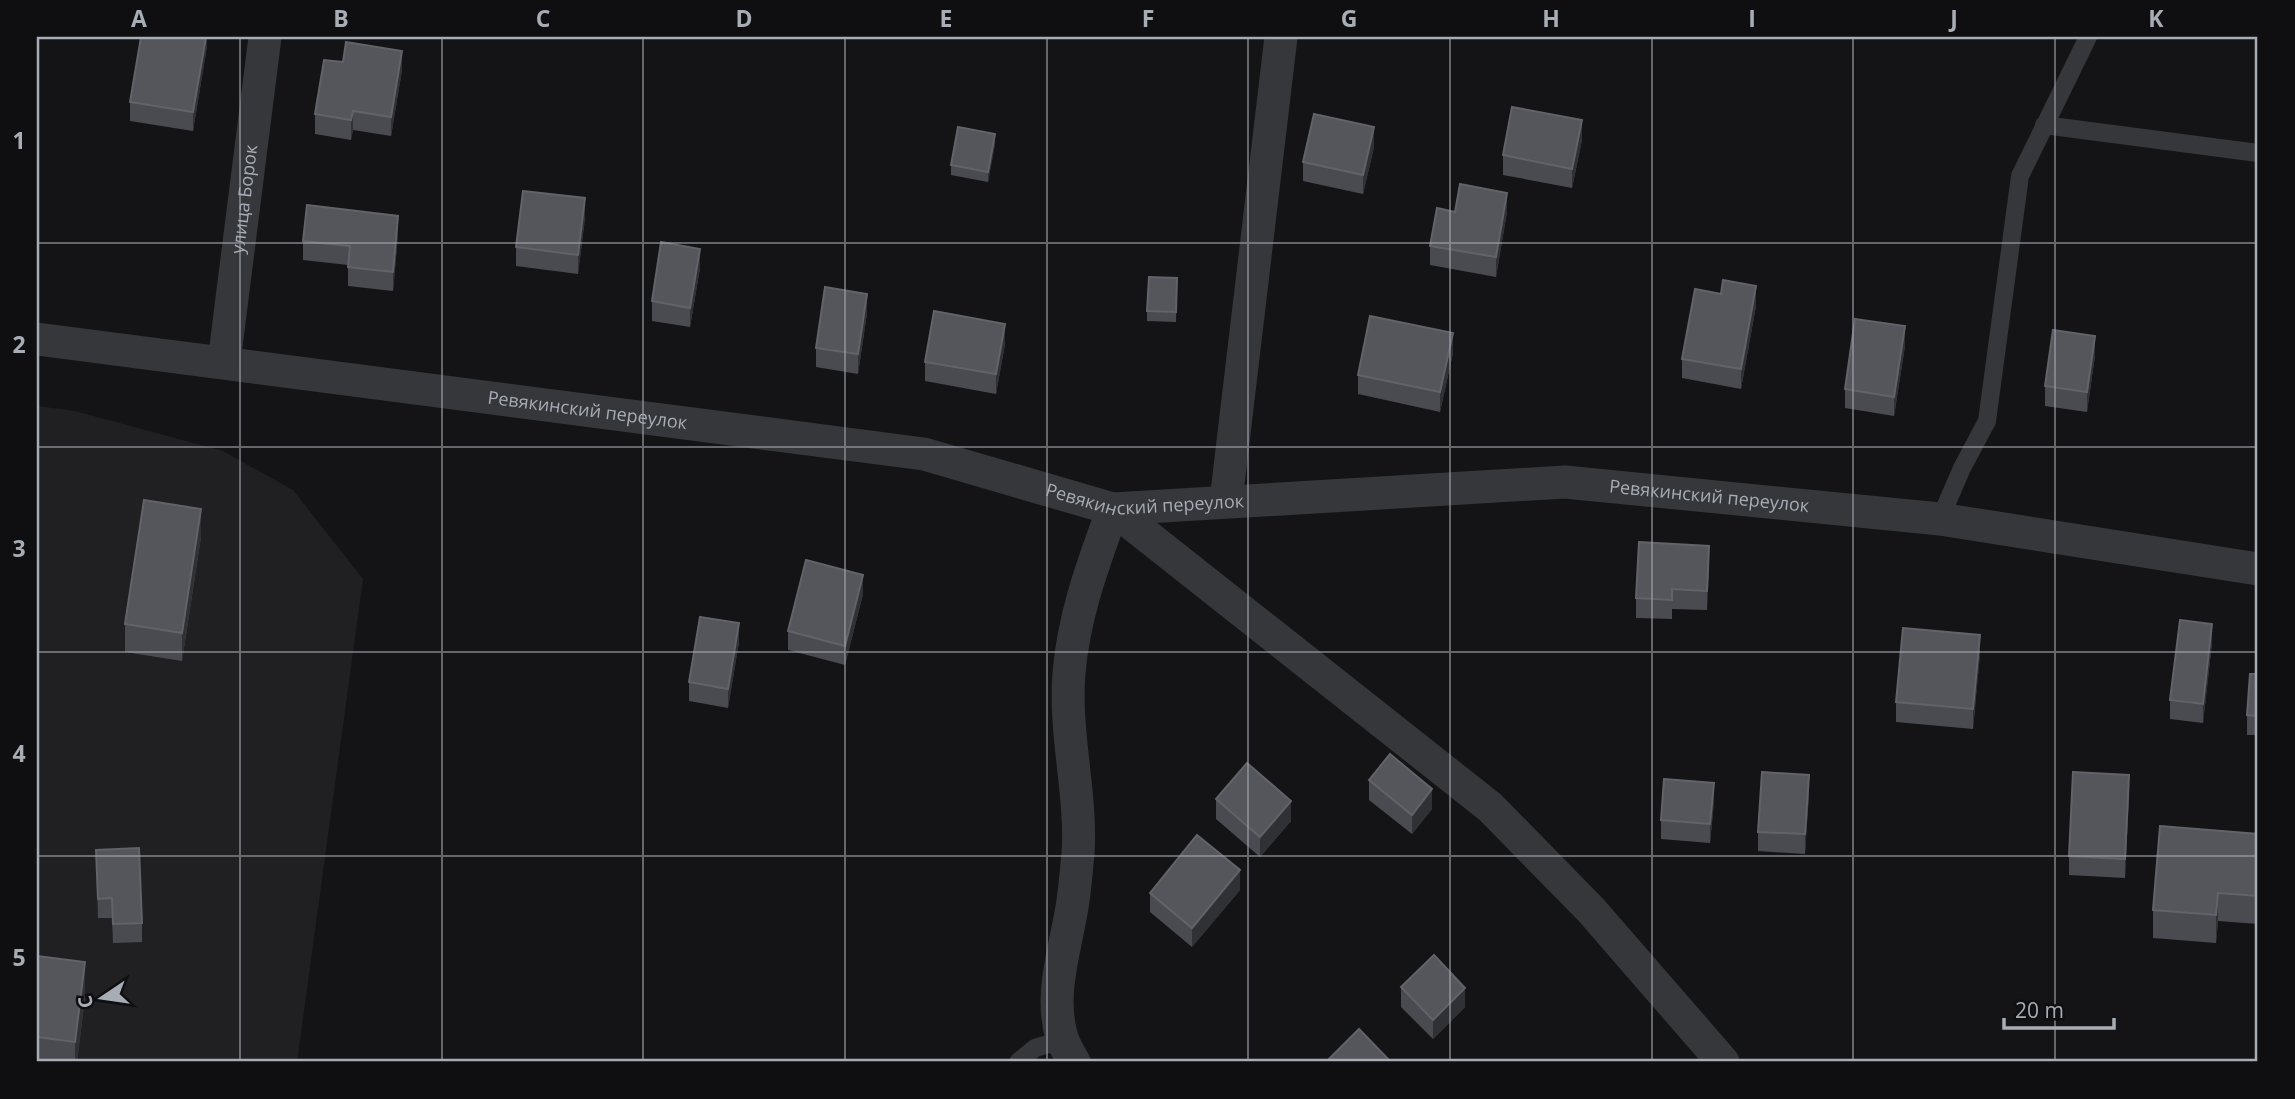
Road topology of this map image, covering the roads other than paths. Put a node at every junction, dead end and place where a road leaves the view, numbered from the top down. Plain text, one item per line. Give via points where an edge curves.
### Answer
1 (265, 37) edge
2 (1281, 37) edge
3 (2088, 37) edge
4 (2044, 125) junction
5 (2258, 153) edge
6 (37, 339) edge
7 (225, 362) junction
8 (1226, 501) junction
9 (1113, 509) junction
10 (1940, 519) junction
11 (2258, 569) edge
12 (1068, 1051) edge
13 (1018, 1062) edge
14 (1723, 1062) edge

1 - 7 street, улица Борок
2 - 8 street
3 - 4 lane
4 - 5 lane
4 - 10 lane via 2020,176 1987,421
6 - 7 street, Ревякинский переулок
7 - 9 street, Ревякинский переулок via 925,453
8 - 9 street, Ревякинский переулок
8 - 10 street, Ревякинский переулок via 1565,482
9 - 12 street via 1080,602 1069,675 1078,852 1056,1005
9 - 14 street via 1490,807 1591,910
10 - 11 street, Ревякинский переулок
12 - 13 lane via 1035,1048

